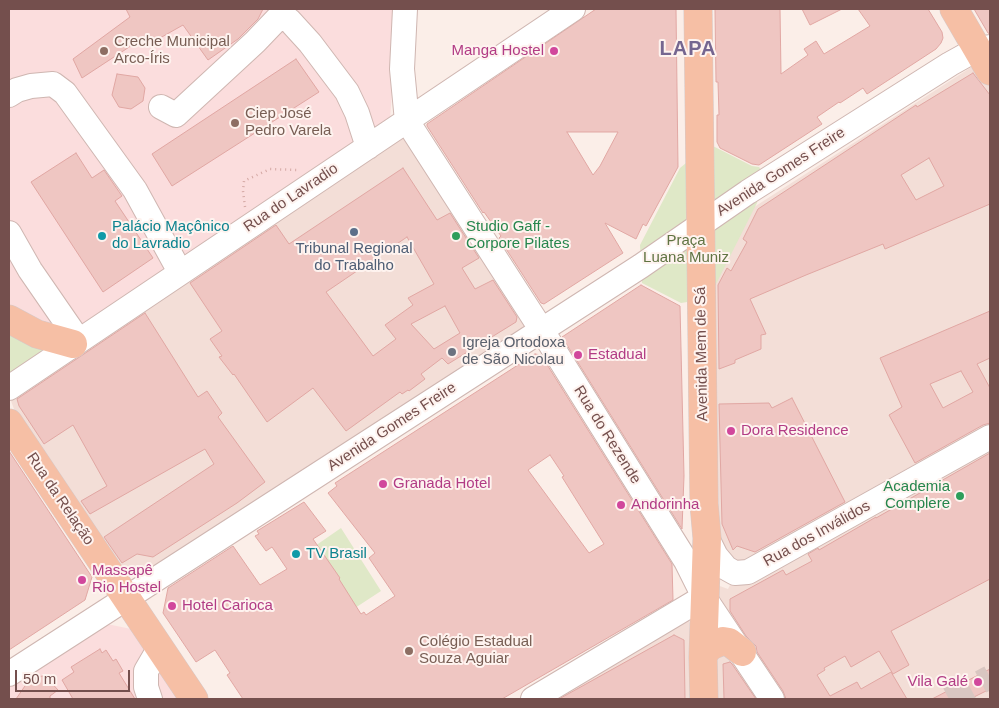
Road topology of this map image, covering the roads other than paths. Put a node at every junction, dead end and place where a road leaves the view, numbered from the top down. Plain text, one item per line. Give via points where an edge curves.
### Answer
1 (406, 9) edge
2 (573, 9) edge
3 (698, 9) edge
4 (954, 9) edge
5 (986, 56) edge
6 (9, 95) edge
7 (161, 107) dead end
8 (407, 121) junction
9 (368, 147) junction
10 (700, 225) junction
11 (9, 233) edge
12 (180, 272) junction
13 (9, 319) edge
14 (541, 329) junction
15 (76, 343) junction
16 (9, 388) edge
17 (9, 422) edge
18 (990, 437) edge
19 (707, 538) junction
20 (126, 597) junction
21 (704, 597) junction
22 (160, 647) junction
23 (742, 652) junction
24 (703, 657) junction
25 (9, 674) edge
26 (150, 699) edge
27 (194, 699) edge
28 (533, 699) edge
29 (704, 699) edge
30 (772, 699) edge

1 - 8 street via 402,69
2 - 8 street, Rua do Lavradio
3 - 10 main road, Avenida Mem de Sá
4 - 5 main road
5 - 10 street, Avenida Gomes Freire via 950,64
6 - 12 street via 31,86 53,84 65,93 134,190
7 - 9 street via 176,115 278,18 289,20 347,92
8 - 9 street, Rua do Lavradio
8 - 14 street, Rua do Rezende
9 - 12 street, Rua do Lavradio
10 - 14 street, Avenida Gomes Freire
10 - 19 main road, Avenida Mem de Sá
11 - 15 street
12 - 15 street, Rua do Lavradio
13 - 15 main road via 37,334
14 - 20 street, Avenida Gomes Freire
14 - 21 street, Rua do Rezende via 686,560
15 - 16 street, Rua do Lavradio
17 - 20 main road, Rua da Relação
18 - 19 street, Rua dos Inválidos via 748,572 735,573 726,568
19 - 21 main road, Avenida Mem de Sá
20 - 22 main road, Rua da Relação
20 - 25 street, Avenida Gomes Freire
21 - 23 street, Rua do Rezende
21 - 24 main road, Avenida Mem de Sá
21 - 28 street
22 - 26 street via 146,670
22 - 27 main road, Rua da Relação
23 - 24 main road via 730,642 723,641 712,645
23 - 30 street, Rua do Rezende
24 - 29 main road, Avenida Mem de Sá

